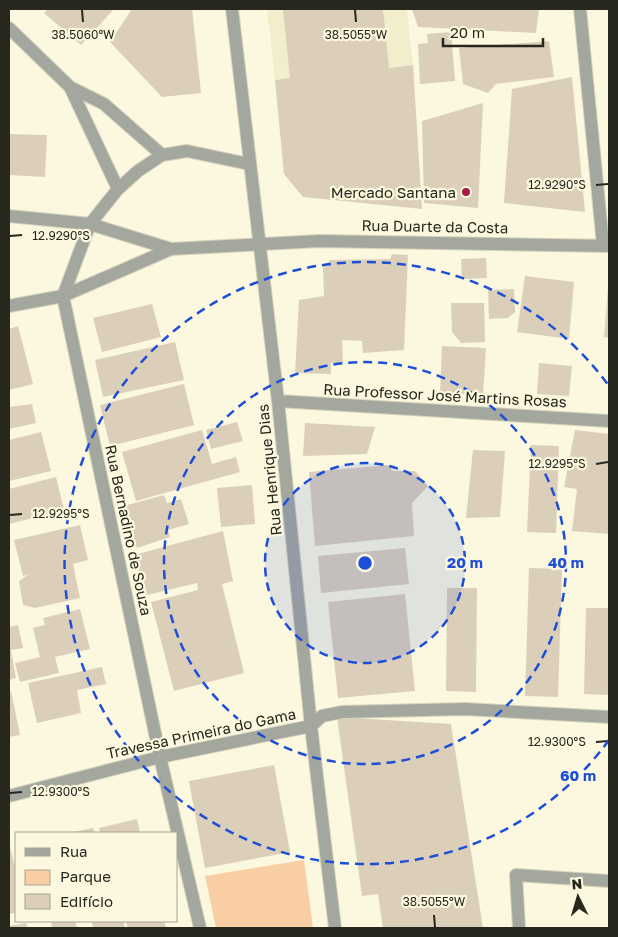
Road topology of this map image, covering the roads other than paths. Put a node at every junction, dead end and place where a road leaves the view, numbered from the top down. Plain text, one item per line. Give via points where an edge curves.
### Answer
1 (232, 9) edge
2 (580, 9) edge
3 (9, 28) edge
4 (70, 88) junction
5 (162, 155) junction
6 (250, 164) junction
7 (118, 189) junction
8 (9, 216) edge
9 (90, 224) junction
10 (260, 244) junction
11 (606, 245) edge
12 (171, 249) junction
13 (63, 296) junction
14 (9, 306) edge
15 (278, 401) junction
16 (609, 421) edge
17 (609, 717) edge
18 (311, 726) junction
19 (160, 757) junction
20 (9, 796) edge
21 (178, 832) edge
22 (178, 834) edge
23 (609, 881) edge
24 (200, 928) edge
25 (335, 928) edge
26 (519, 928) edge

1 - 6 street, Rua Henrique Dias
2 - 11 street
3 - 4 street
4 - 5 street via 104,104
4 - 7 street
5 - 6 street via 187,151
5 - 7 street
6 - 10 street, Rua Henrique Dias
7 - 9 street
8 - 9 street
9 - 12 street
9 - 13 street
10 - 11 street, Rua Duarte da Costa via 319,241
10 - 12 street, Rua Duarte da Costa
10 - 15 street, Rua Henrique Dias
12 - 13 street
13 - 14 street
13 - 19 street, Rua Bernadino de Souza
15 - 16 street, Rua Professor José Martins Rosas
15 - 18 street, Rua Henrique Dias
17 - 18 street, Travessa Primeira do Gama via 465,709 342,712 322,716
18 - 19 street, Travessa Primeira do Gama
18 - 25 street, Rua Henrique Dias
19 - 20 street, Travessa Primeira do Gama
19 - 21 street, Rua Bernadino de Souza
22 - 24 street, Rua Bernadino de Souza
23 - 26 street via 516,875

